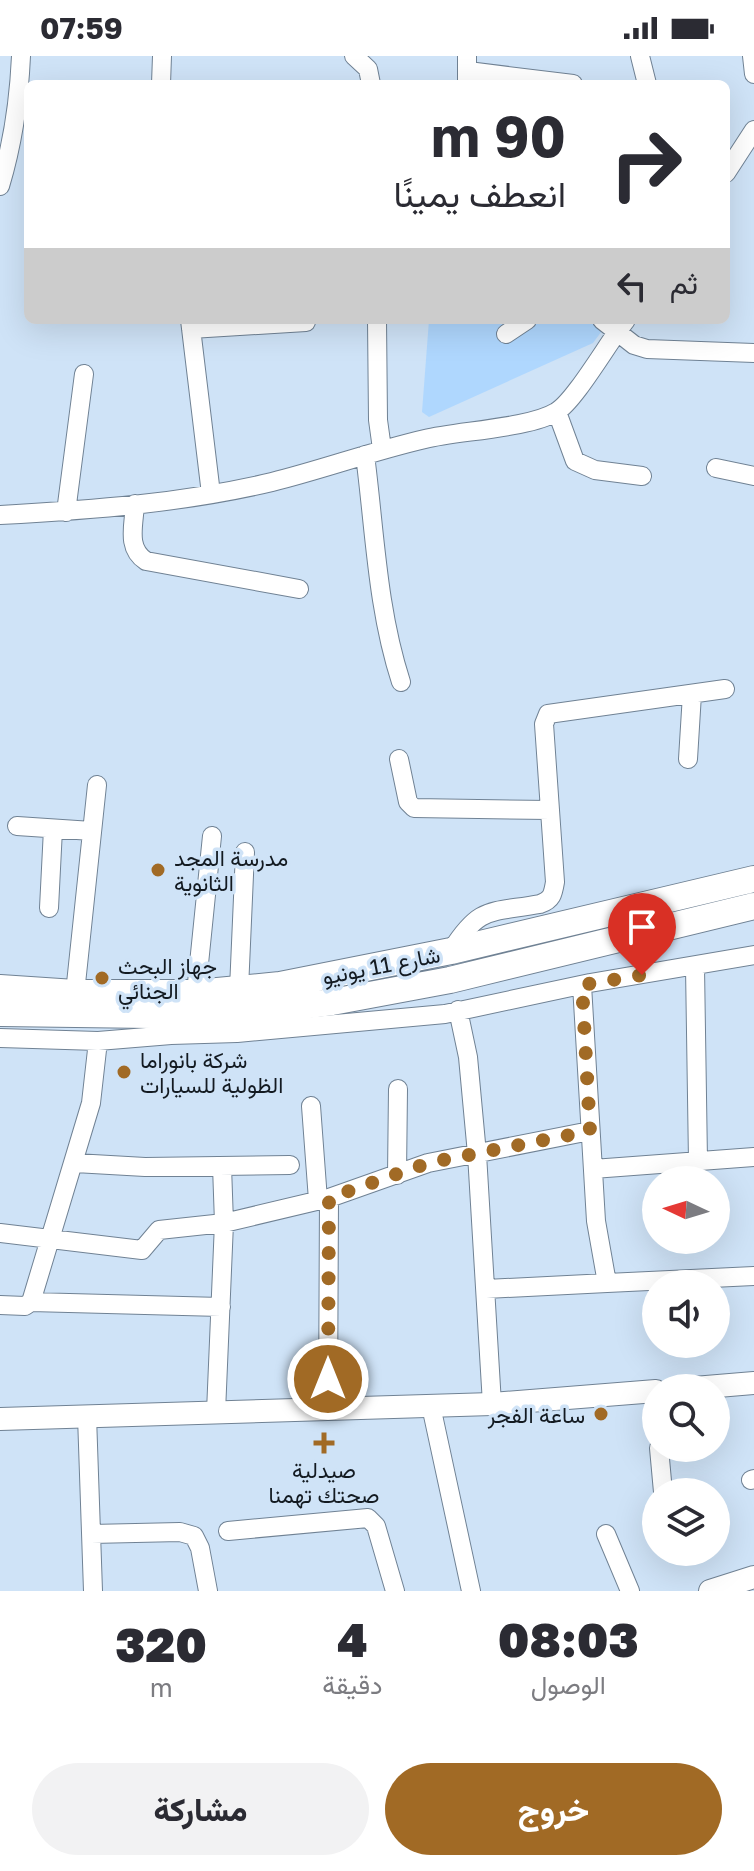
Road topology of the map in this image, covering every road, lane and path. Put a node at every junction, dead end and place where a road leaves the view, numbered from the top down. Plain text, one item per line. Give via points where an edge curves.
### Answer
1 (21, 56) edge
2 (162, 56) edge
3 (354, 56) edge
4 (640, 56) edge
5 (752, 56) edge
6 (467, 70) edge
7 (754, 74) edge
8 (161, 80) edge
9 (370, 80) edge
10 (543, 80) edge
11 (646, 80) edge
12 (754, 130) edge
13 (13, 153) edge
14 (730, 167) edge
15 (0, 186) edge
16 (190, 324) edge
17 (377, 324) edge
18 (521, 324) edge
19 (615, 324) edge
20 (506, 334) dead end
21 (754, 353) edge
22 (84, 374) dead end
23 (557, 412) junction
24 (373, 452) junction
25 (716, 468) dead end
26 (642, 476) dead end
27 (754, 476) edge
28 (211, 494) junction
29 (135, 504) junction
30 (66, 512) junction
31 (0, 515) edge
32 (299, 589) dead end
33 (401, 682) dead end
34 (725, 689) dead end
35 (692, 694) junction
36 (399, 759) dead end
37 (688, 759) dead end
38 (97, 785) dead end
39 (550, 810) junction
40 (17, 826) dead end
41 (53, 829) junction
42 (92, 831) junction
43 (212, 836) dead end
44 (245, 852) dead end
45 (754, 866) edge
46 (754, 879) edge
47 (701, 901) junction
48 (49, 908) dead end
49 (747, 909) edge
50 (451, 951) junction
51 (754, 955) edge
52 (695, 967) junction
53 (582, 985) junction
54 (0, 988) edge
55 (239, 989) junction
56 (196, 993) junction
57 (76, 1004) junction
58 (458, 1010) junction
59 (0, 1013) edge
60 (0, 1031) edge
61 (0, 1038) edge
62 (98, 1041) junction
63 (398, 1089) dead end
64 (311, 1106) dead end
65 (590, 1131) junction
66 (477, 1154) junction
67 (754, 1157) edge
68 (698, 1161) junction
69 (75, 1163) junction
70 (290, 1165) dead end
71 (222, 1166) junction
72 (593, 1169) junction
73 (397, 1175) junction
74 (323, 1199) junction
75 (224, 1223) junction
76 (0, 1233) edge
77 (48, 1240) junction
78 (754, 1276) edge
79 (607, 1283) junction
80 (486, 1289) junction
81 (31, 1302) junction
82 (0, 1305) edge
83 (221, 1307) junction
84 (754, 1383) edge
85 (730, 1385) edge
86 (642, 1392) edge
87 (492, 1404) junction
88 (431, 1406) junction
89 (328, 1409) junction
90 (216, 1412) junction
91 (87, 1416) junction
92 (0, 1419) edge
93 (228, 1531) dead end
94 (91, 1534) junction
95 (606, 1534) dead end
96 (754, 1577) edge
97 (717, 1590) edge
98 (93, 1591) edge
99 (208, 1591) edge
100 (395, 1591) edge
101 (471, 1591) edge
102 (630, 1591) edge

1 - 13 street
2 - 8 street
3 - 9 street via 368,69
4 - 11 street
5 - 7 street
6 - 10 street
12 - 14 street
13 - 15 street
16 - 28 street
17 - 24 street
18 - 20 street
19 - 21 street via 634,345 647,349
19 - 23 street via 585,379
22 - 30 street
23 - 24 street
23 - 26 street via 575,461 595,470
24 - 28 street
24 - 33 street via 381,605
25 - 27 street
28 - 29 street
29 - 30 street
29 - 32 street via 132,545 146,561
30 - 31 street
34 - 35 street
35 - 37 street
35 - 39 street via 548,714 544,724
36 - 39 street via 414,808
38 - 42 street
39 - 50 street via 555,882 549,901 481,915
40 - 41 street
41 - 42 street
41 - 48 street
42 - 57 street
43 - 56 street
44 - 55 street
45 - 47 highway
46 - 47 highway, شارع 11 يونيو
47 - 49 highway, شارع 11 يونيو
47 - 50 highway, شارع 11 يونيو
47 - 57 highway, شارع 11 يونيو via 450,980 332,1002 226,1016
50 - 55 highway, شارع 11 يونيو via 357,972
51 - 52 street
52 - 53 street
52 - 68 street
53 - 58 street
53 - 65 street
54 - 57 highway, شارع 11 يونيو
55 - 56 highway, شارع 11 يونيو
56 - 57 highway, شارع 11 يونيو
57 - 59 highway, شارع 11 يونيو
57 - 60 highway
58 - 62 street
58 - 66 street
61 - 62 street
62 - 69 street via 91,1103
63 - 73 street
64 - 74 street
65 - 66 street
65 - 72 street
66 - 73 street
66 - 80 street
67 - 68 street
68 - 72 street
69 - 71 street
69 - 77 street
70 - 71 street
71 - 75 street
72 - 79 street
73 - 74 street
74 - 75 street
74 - 89 street
75 - 77 street via 159,1230 142,1250
75 - 83 street
76 - 77 street
77 - 81 street
78 - 79 street
79 - 80 street
80 - 87 street
81 - 82 street
81 - 83 street
83 - 90 street
84 - 85 main road
86 - 87 main road
87 - 88 main road
88 - 89 main road
88 - 101 street
89 - 90 main road
90 - 91 main road
91 - 92 main road
91 - 94 street
93 - 100 street via 368,1518 376,1526
94 - 98 street
94 - 99 street via 194,1536
95 - 102 street
96 - 97 main road

